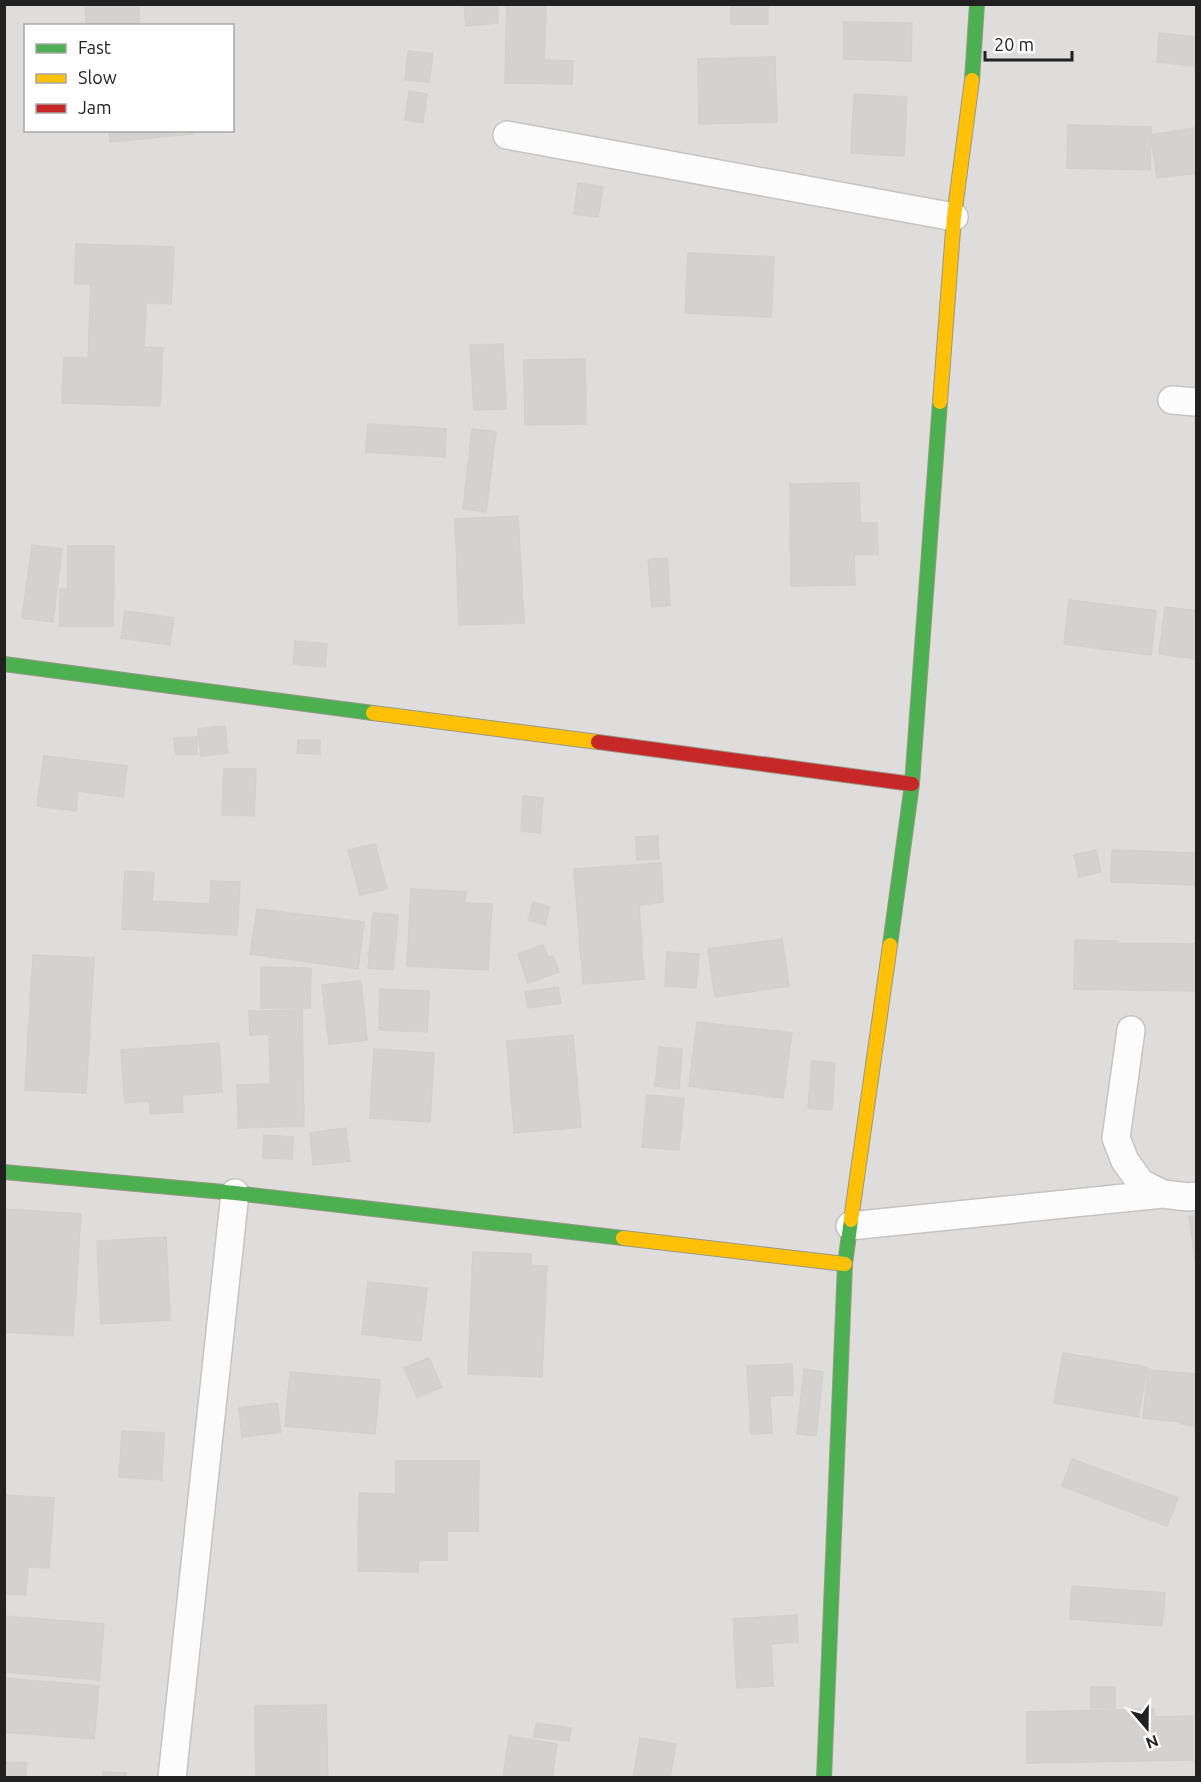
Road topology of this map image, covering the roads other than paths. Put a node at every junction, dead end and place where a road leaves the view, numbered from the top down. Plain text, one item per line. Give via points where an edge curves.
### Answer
1 (977, 4) edge
2 (507, 135) dead end
3 (954, 217) junction
4 (4, 664) edge
5 (912, 783) junction
6 (1131, 1030) dead end
7 (4, 1172) edge
8 (235, 1193) junction
9 (1163, 1194) junction
10 (1197, 1196) edge
11 (850, 1226) junction
12 (845, 1264) junction
13 (172, 1778) edge
14 (824, 1778) edge

1 - 3 street
2 - 3 street
3 - 5 street
4 - 5 street
5 - 11 street
6 - 9 street via 1116,1138 1125,1161 1141,1183
7 - 8 street
8 - 12 street
8 - 13 street
9 - 10 street
9 - 11 street
11 - 12 street
12 - 14 street

